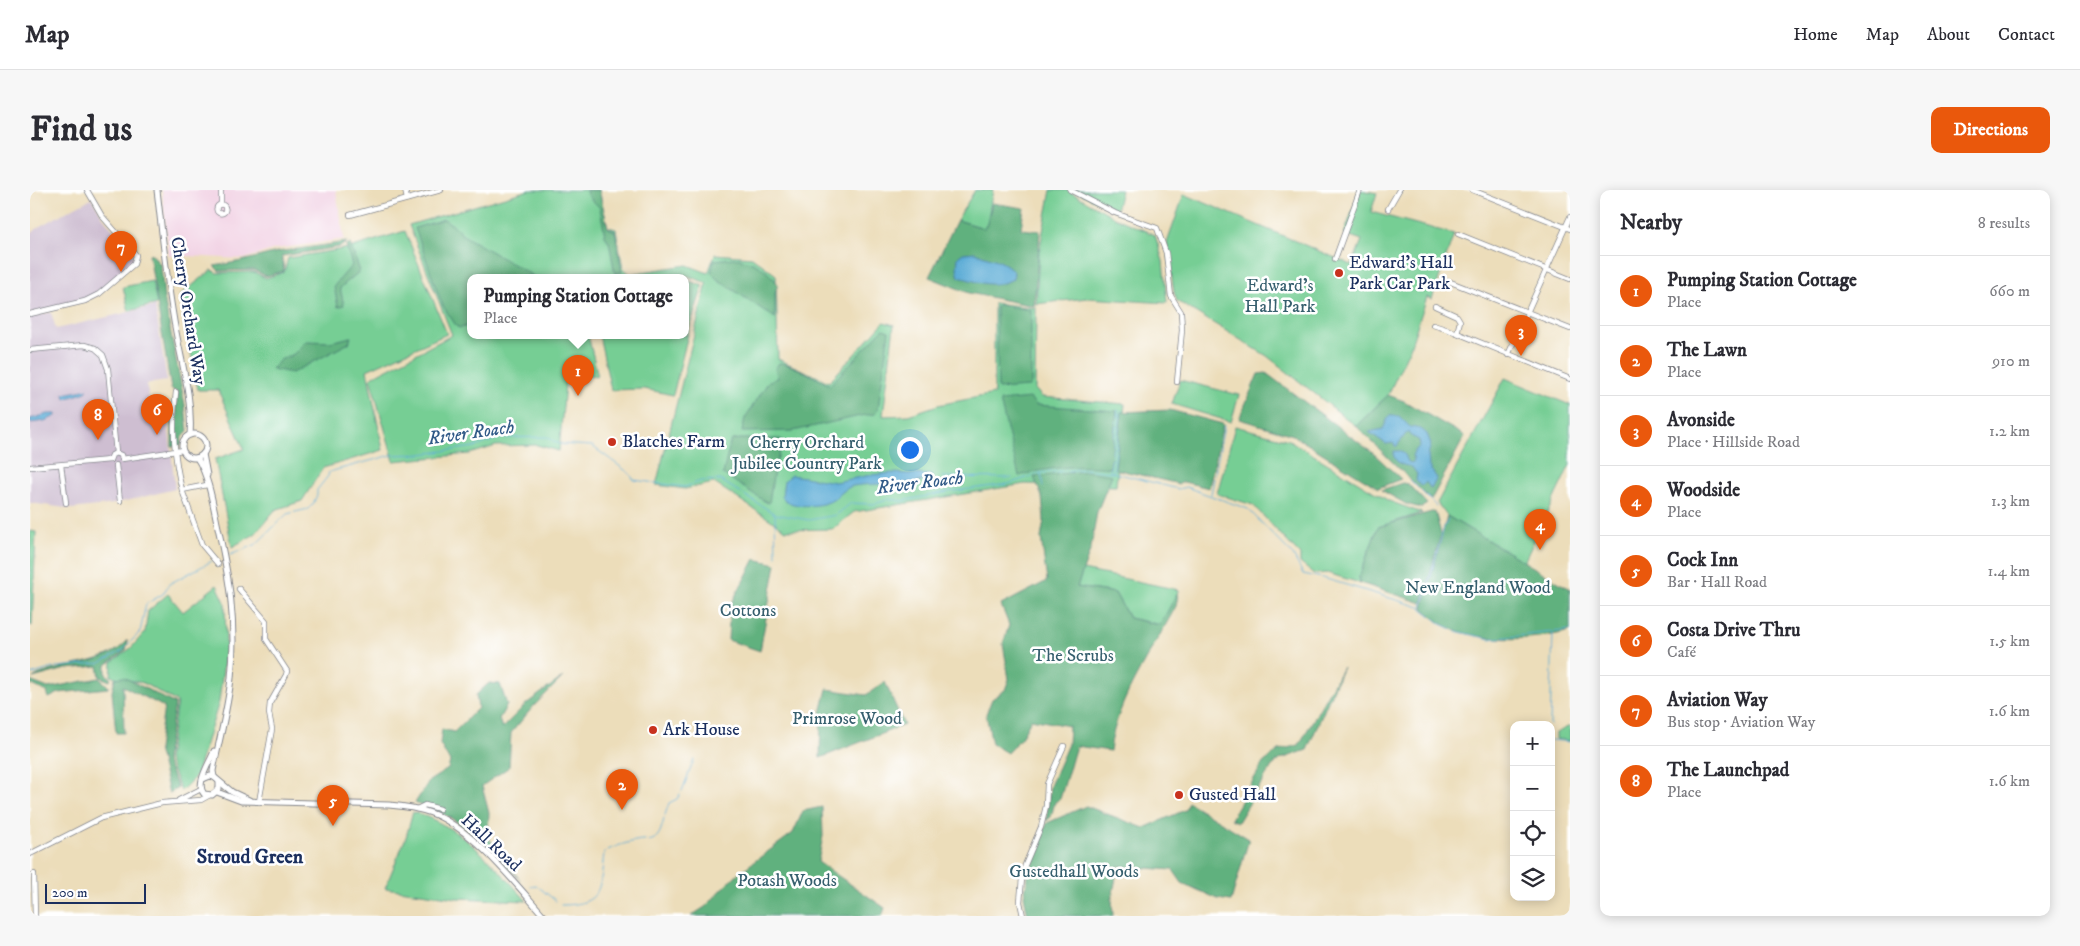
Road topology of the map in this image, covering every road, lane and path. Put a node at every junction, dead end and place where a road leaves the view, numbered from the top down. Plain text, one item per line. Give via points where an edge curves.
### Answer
1 (88, 190) edge
2 (158, 190) edge
3 (221, 190) edge
4 (405, 190) edge
5 (441, 190) edge
6 (1070, 190) edge
7 (1360, 190) edge
8 (1399, 190) edge
9 (1472, 190) edge
10 (428, 192) edge
11 (407, 199) junction
12 (221, 204) dead end
13 (1388, 209) dead end
14 (350, 215) dead end
15 (1570, 217) edge
16 (1568, 228) edge
17 (1458, 234) dead end
18 (1335, 259) dead end
19 (1546, 270) junction
20 (1570, 279) edge
21 (1448, 281) dead end
22 (1435, 306) dead end
23 (1527, 312) junction
24 (30, 314) edge
25 (1433, 325) dead end
26 (1570, 329) edge
27 (1458, 333) junction
28 (30, 350) edge
29 (1508, 355) junction
30 (1570, 379) edge
31 (1177, 382) dead end
32 (176, 392) dead end
33 (193, 435) junction
34 (183, 450) junction
35 (176, 451) junction
36 (116, 453) junction
37 (203, 454) junction
38 (197, 458) junction
39 (122, 459) junction
40 (110, 460) junction
41 (61, 465) junction
42 (116, 465) junction
43 (30, 467) edge
44 (207, 485) junction
45 (182, 490) junction
46 (211, 497) junction
47 (120, 501) dead end
48 (66, 503) dead end
49 (218, 564) dead end
50 (239, 589) dead end
51 (222, 729) junction
52 (1064, 746) dead end
53 (214, 777) junction
54 (203, 779) junction
55 (219, 782) junction
56 (201, 789) junction
57 (217, 792) junction
58 (210, 795) junction
59 (175, 801) junction
60 (259, 802) junction
61 (417, 809) junction
62 (440, 809) dead end
63 (30, 854) edge
64 (34, 874) dead end
65 (32, 905) edge
66 (35, 916) edge
67 (544, 916) edge
68 (1023, 916) edge

1 - 24 street via 102,216 136,255 134,264 99,294 85,301
2 - 33 main road, Cherry Orchard Way via 173,316
3 - 12 street
4 - 11 street
5 - 10 street
6 - 31 street via 1115,213 1158,228 1166,253 1171,296 1181,312
7 - 18 street
8 - 13 street
9 - 16 street
10 - 11 street
11 - 14 street
15 - 16 street
16 - 19 street
17 - 19 street
19 - 20 street
19 - 23 street
21 - 23 street
22 - 27 street via 1456,316 1460,322
23 - 26 street
23 - 29 street
25 - 27 street
27 - 29 street
28 - 36 street via 84,345 103,355 108,369
29 - 30 street
32 - 35 street via 173,413
33 - 34 main road via 184,440
33 - 37 main road via 204,440
34 - 35 street
34 - 38 main road via 189,457
35 - 39 street
35 - 45 street
36 - 39 street
36 - 40 street
37 - 38 main road
37 - 46 main road
38 - 44 main road
39 - 42 street via 122,463
40 - 41 street
40 - 42 street
41 - 43 street
41 - 48 street
42 - 47 street
44 - 45 street
44 - 46 main road
45 - 49 street via 202,545
46 - 51 main road via 229,572 233,608 231,680
50 - 60 street via 266,621 266,639 287,670 270,703 272,729
51 - 53 main road
51 - 54 main road
52 - 68 street via 1047,784 1041,827 1022,878 1020,902
53 - 54 main road
53 - 55 main road
54 - 56 main road
55 - 57 main road
55 - 60 main road, Hall Road via 238,795
56 - 58 main road
56 - 59 street
57 - 58 main road
57 - 60 main road, Hall Road via 241,801
58 - 59 street via 201,800
59 - 63 street via 101,818
60 - 61 main road, Hall Road via 389,805
61 - 62 street via 425,805
61 - 67 main road, Hall Road via 449,822 465,833
64 - 65 street
65 - 66 street

